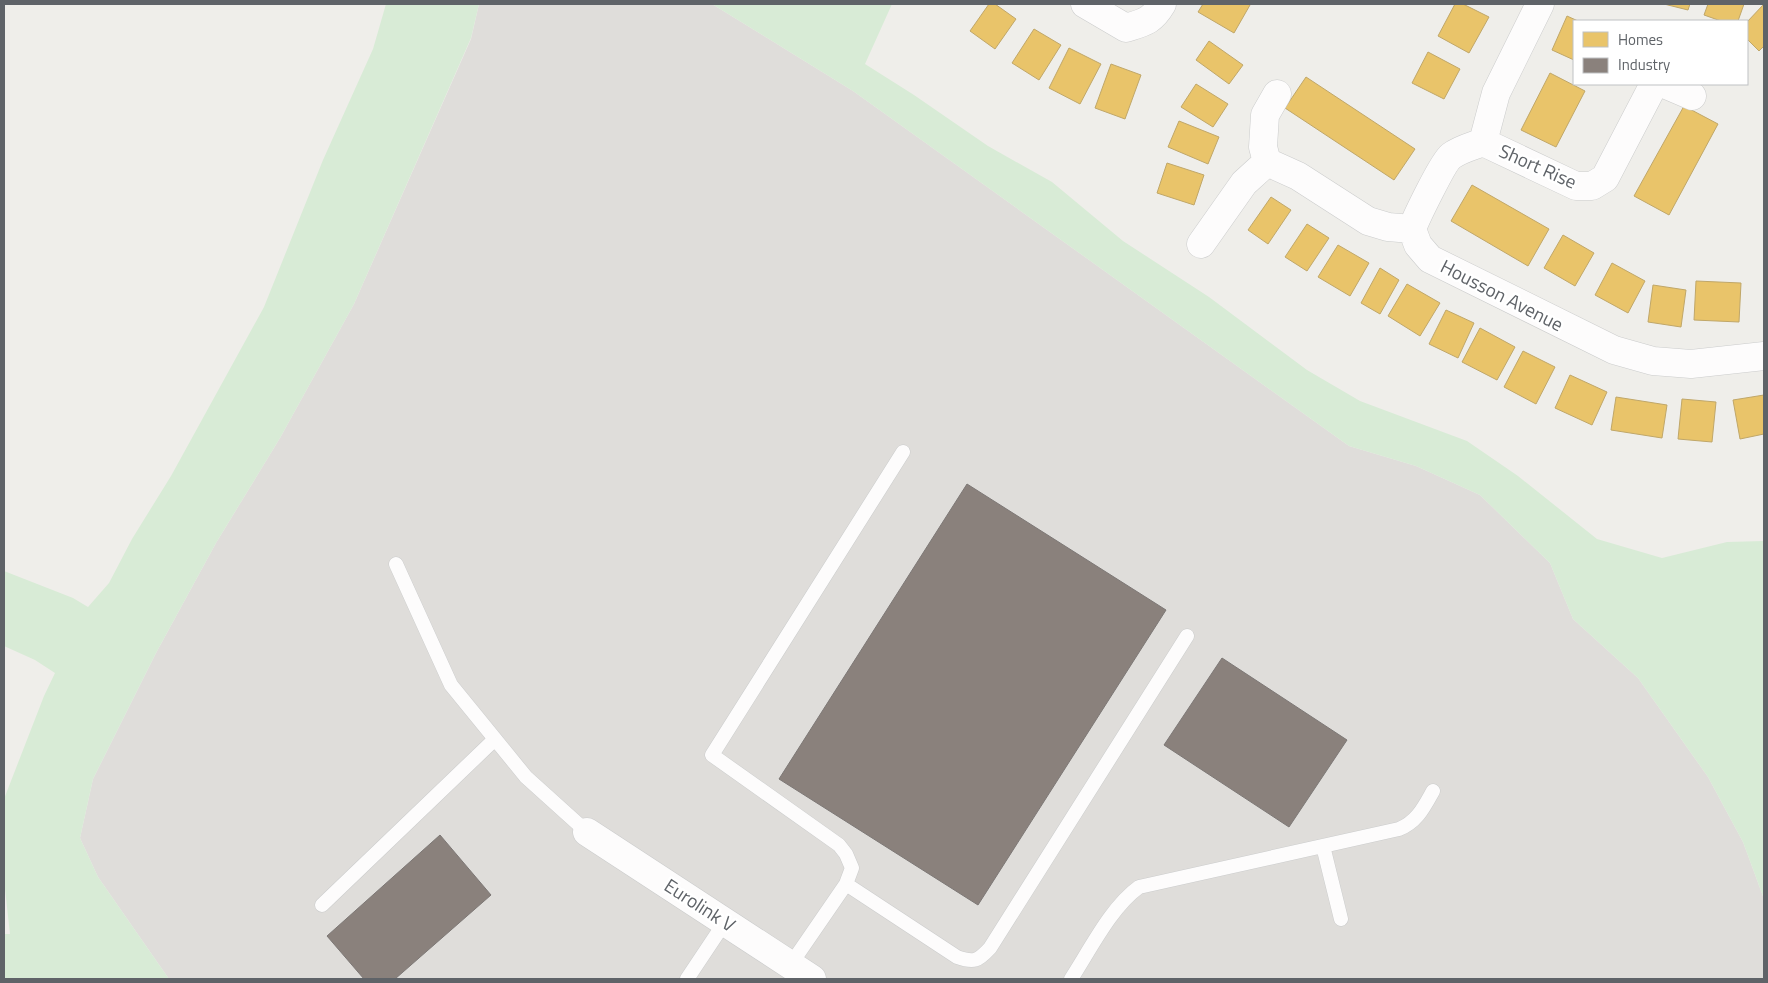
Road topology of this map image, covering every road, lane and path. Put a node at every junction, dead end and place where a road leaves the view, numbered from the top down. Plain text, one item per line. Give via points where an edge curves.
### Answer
1 (1084, 4) edge
2 (1162, 4) edge
3 (1540, 4) edge
4 (1653, 85) edge
5 (1666, 85) edge
6 (1277, 94) dead end
7 (1692, 96) dead end
8 (1484, 142) junction
9 (1267, 162) junction
10 (1412, 229) junction
11 (1201, 244) dead end
12 (1764, 356) edge
13 (903, 452) dead end
14 (396, 564) dead end
15 (1187, 636) dead end
16 (495, 738) junction
17 (1433, 791) dead end
18 (587, 832) joint
19 (1323, 846) junction
20 (846, 884) junction
21 (322, 905) dead end
22 (1341, 919) dead end
23 (725, 922) junction
24 (802, 972) edge
25 (688, 979) edge
26 (1071, 979) edge

1 - 2 street via 1126,28 1144,23 1156,14
3 - 8 street, Short Rise via 1496,93
4 - 8 street, Short Rise via 1605,178 1592,186 1576,186
5 - 7 street
6 - 9 street via 1265,115 1262,147
8 - 10 street, Short Rise via 1449,157
9 - 10 street via 1298,176 1368,221
9 - 11 street via 1244,183
10 - 12 street, Housson Avenue via 1418,245 1430,259 1614,350 1653,361 1691,364
13 - 20 lane via 712,755 838,844 852,868
14 - 16 lane via 451,684
15 - 20 lane via 982,957 969,961 957,957
16 - 18 lane via 526,776
16 - 21 lane
17 - 19 lane via 1418,816 1408,825
18 - 23 street, Eurolink V
19 - 22 lane
19 - 26 lane via 1139,887 1122,902
20 - 24 lane
23 - 24 street, Eurolink V
23 - 25 lane

